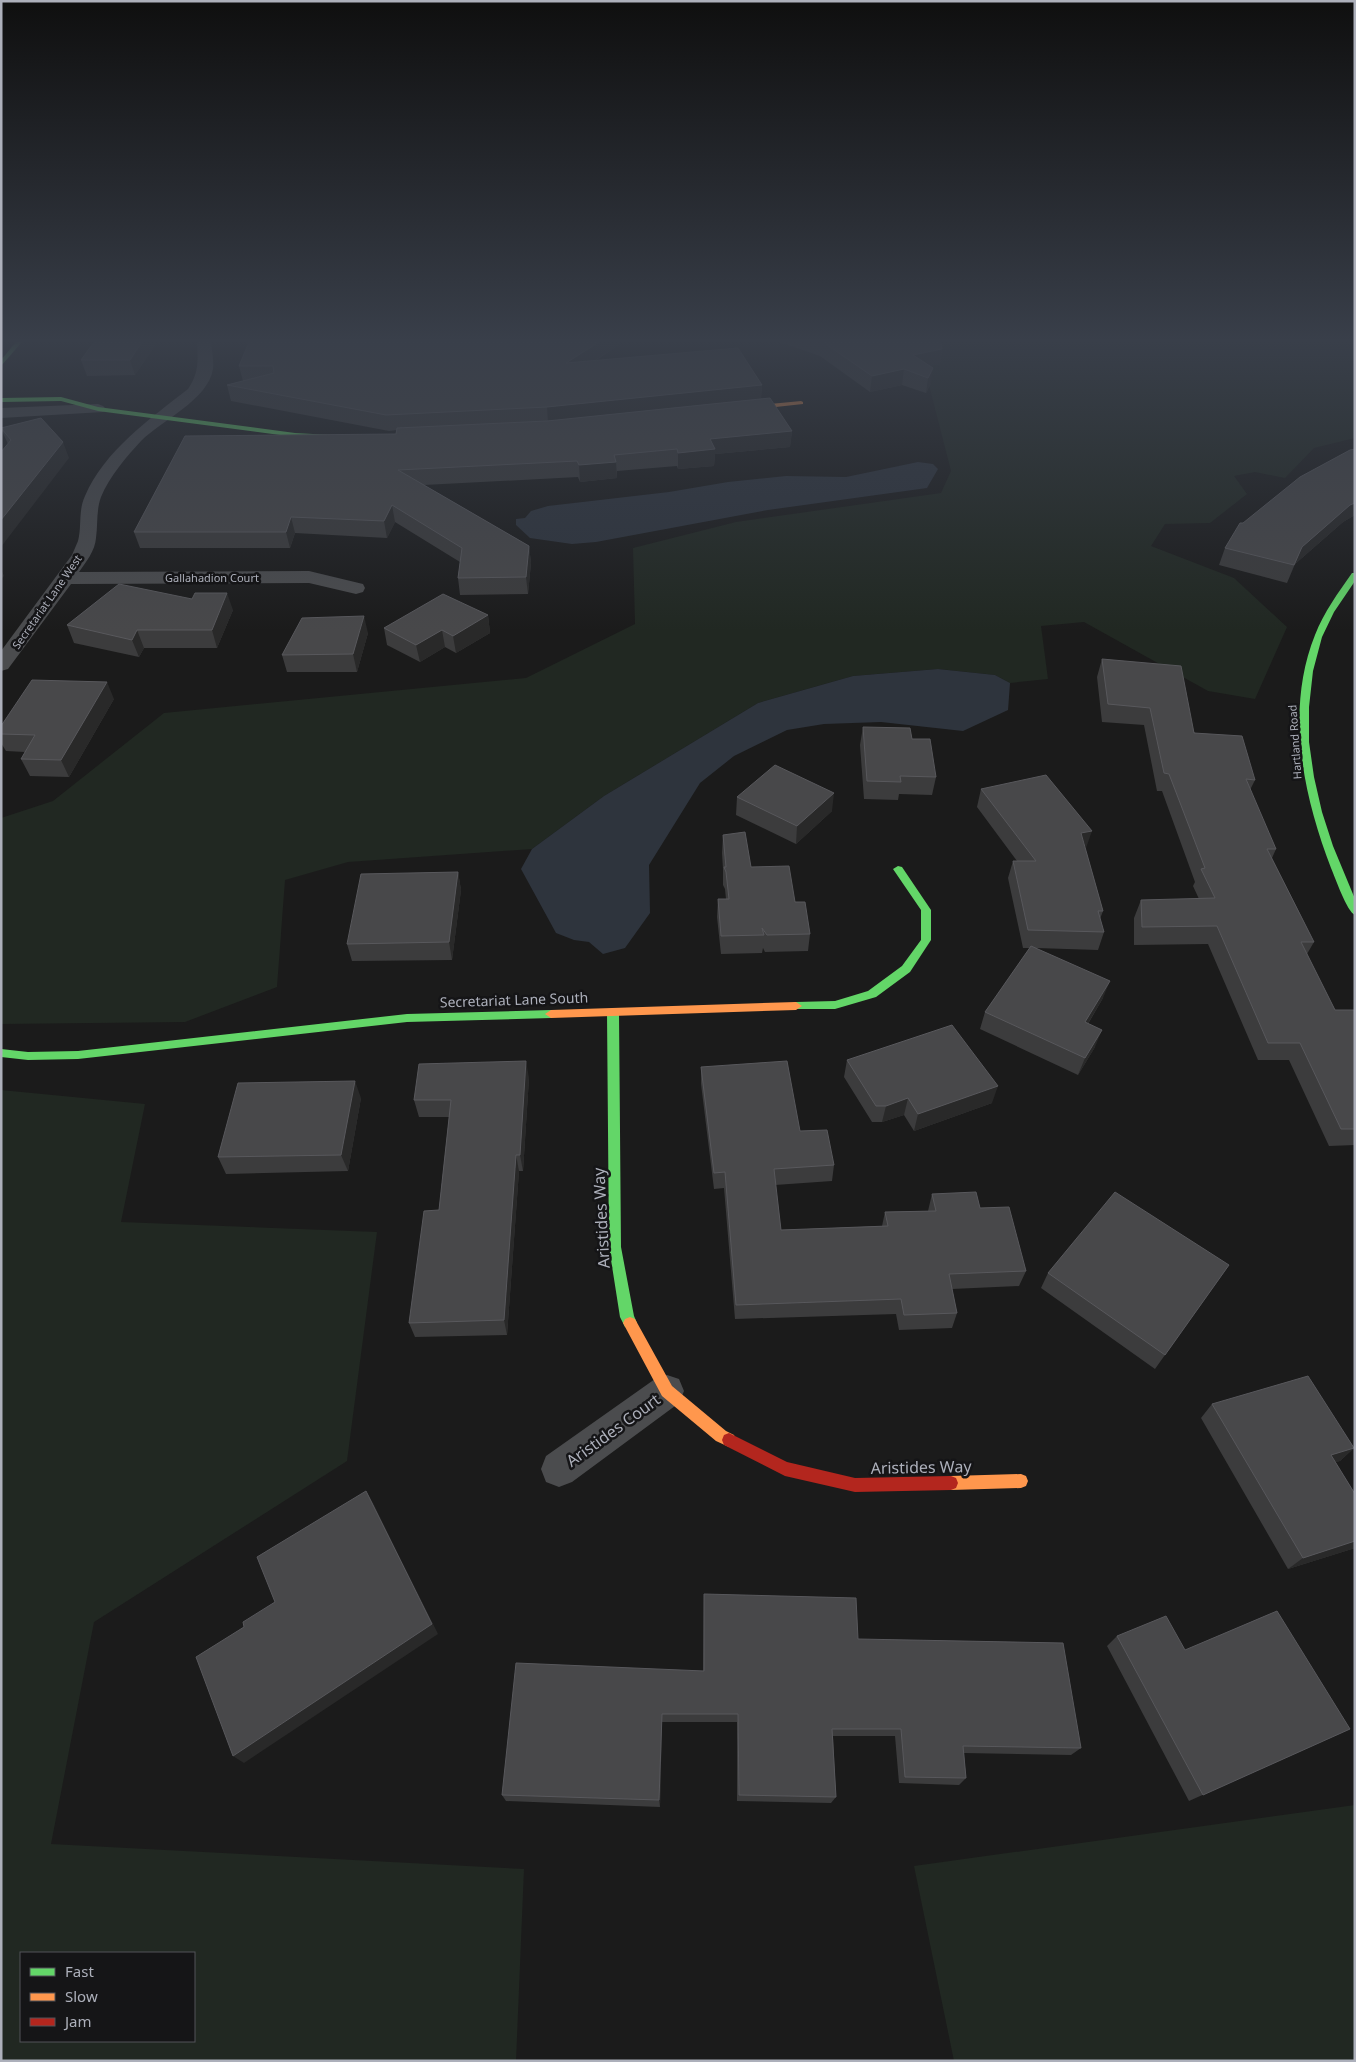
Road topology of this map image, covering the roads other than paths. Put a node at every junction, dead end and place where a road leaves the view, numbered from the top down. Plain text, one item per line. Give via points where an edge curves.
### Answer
1 (135, 438) edge
2 (1355, 575) edge
3 (66, 578) junction
4 (356, 588) dead end
5 (1, 665) edge
6 (898, 870) dead end
7 (1355, 911) edge
8 (613, 1012) junction
9 (1, 1053) edge
10 (667, 1391) junction
11 (559, 1469) dead end
12 (1021, 1481) dead end

1 - 3 street, Secretariat Lane West via 102,479 93,496 88,514 87,540
2 - 7 street, Hartland Road via 1330,610 1314,651 1304,702 1309,780 1329,852
3 - 4 street, Gallahadion Court via 309,577
3 - 5 street, Secretariat Lane West
6 - 8 street, Secretariat Lane South via 926,910 926,940 906,969 872,994 835,1005
8 - 9 street, Secretariat Lane South via 407,1018 78,1055
8 - 10 street, Aristides Way via 615,1247 627,1317
10 - 11 street, Aristides Court
10 - 12 street, Aristides Way via 721,1436 785,1469 856,1485

